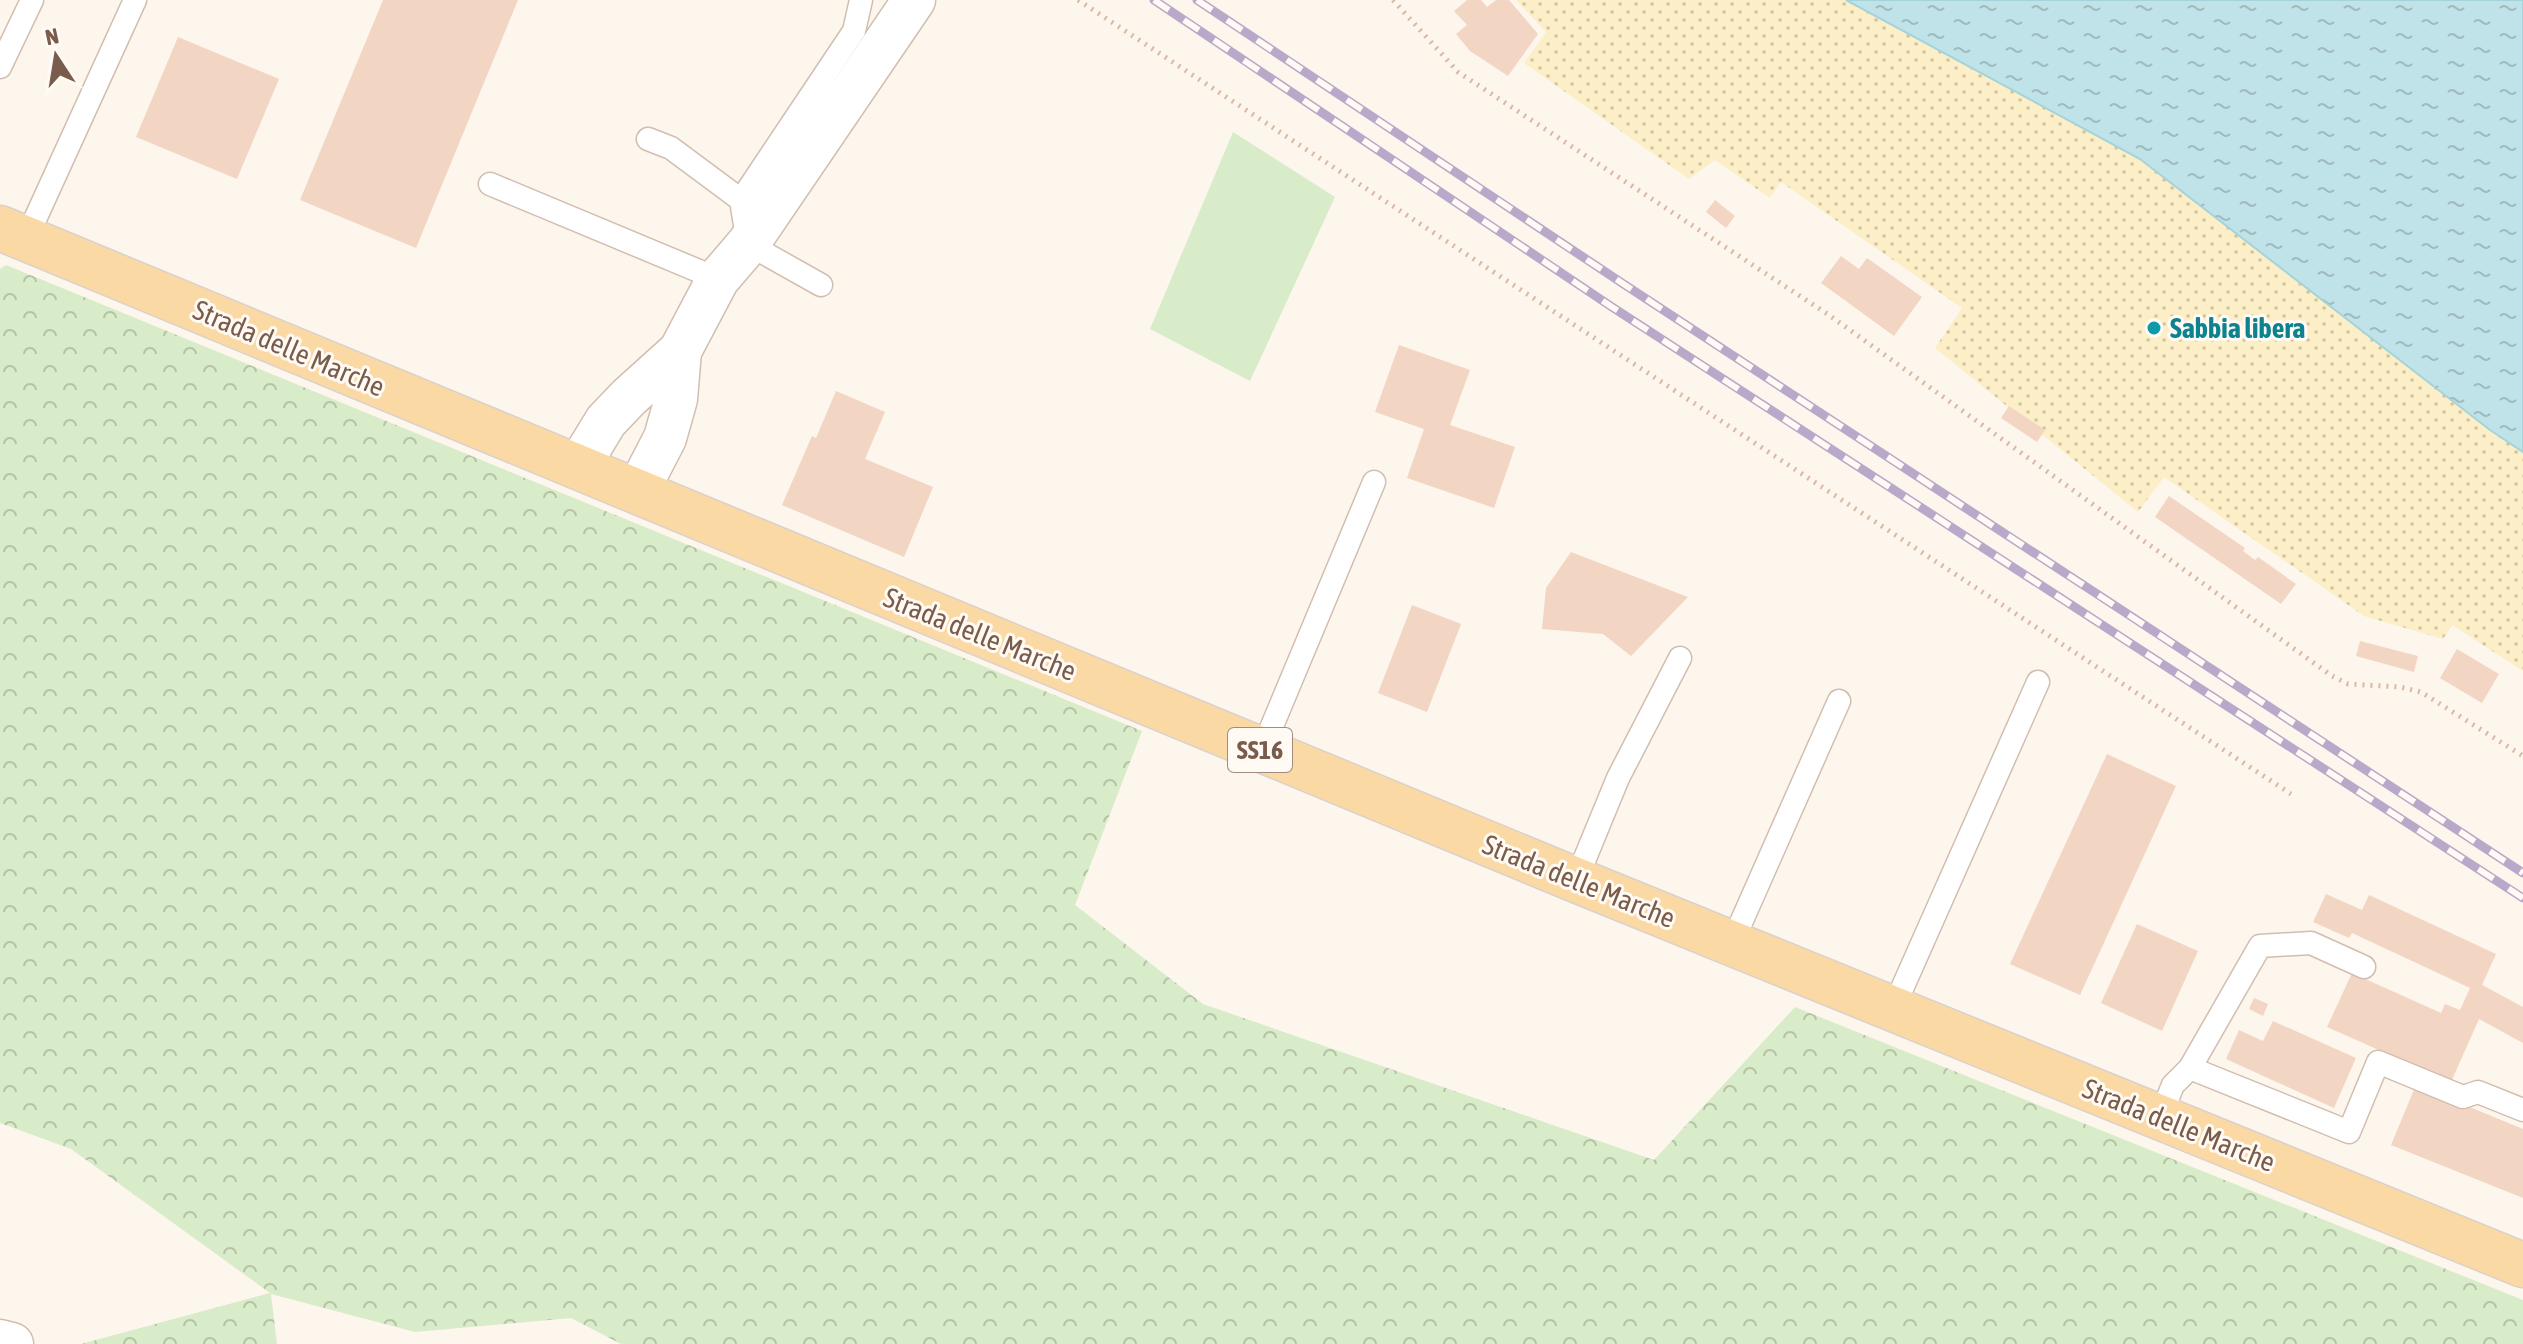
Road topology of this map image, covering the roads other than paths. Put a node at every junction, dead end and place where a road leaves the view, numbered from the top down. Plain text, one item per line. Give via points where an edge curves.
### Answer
1 (32, 0) edge
2 (135, 0) edge
3 (861, 0) edge
4 (914, 0) edge
5 (0, 67) edge
6 (648, 139) dead end
7 (490, 184) dead end
8 (741, 200) junction
9 (13, 233) edge
10 (748, 244) junction
11 (718, 279) junction
12 (821, 285) dead end
13 (680, 351) junction
14 (578, 467) junction
15 (1374, 482) dead end
16 (637, 492) junction
17 (1680, 658) dead end
18 (2038, 682) dead end
19 (1839, 701) dead end
20 (1262, 750) junction
21 (1576, 880) junction
22 (1732, 943) junction
23 (2364, 967) dead end
24 (1893, 1009) junction
25 (2190, 1068) junction
26 (2523, 1110) edge
27 (2160, 1117) junction
28 (2523, 1265) edge
29 (0, 1341) edge
30 (12, 1344) edge

1 - 5 lane
2 - 9 lane
3 - 8 lane via 854,31
4 - 10 street
6 - 8 lane via 671,148
7 - 11 lane
8 - 10 lane
9 - 14 main road, Strada delle Marche / SS16
10 - 11 street
10 - 12 lane
11 - 13 street
13 - 14 street via 606,421
13 - 16 street via 676,399 665,438
14 - 16 main road, Strada delle Marche / SS16
15 - 20 lane
16 - 20 main road, Strada delle Marche / SS16
17 - 21 lane via 1618,778
18 - 24 lane
19 - 22 lane
20 - 21 main road, Strada delle Marche / SS16
21 - 22 main road, Strada delle Marche / SS16
22 - 24 main road, Strada delle Marche / SS16
23 - 25 lane via 2311,943 2260,946
24 - 27 main road, Strada delle Marche / SS16
25 - 26 lane via 2349,1132 2378,1062 2463,1097 2478,1092
25 - 27 lane via 2173,1085
27 - 28 main road, Strada delle Marche / SS16
29 - 30 street

